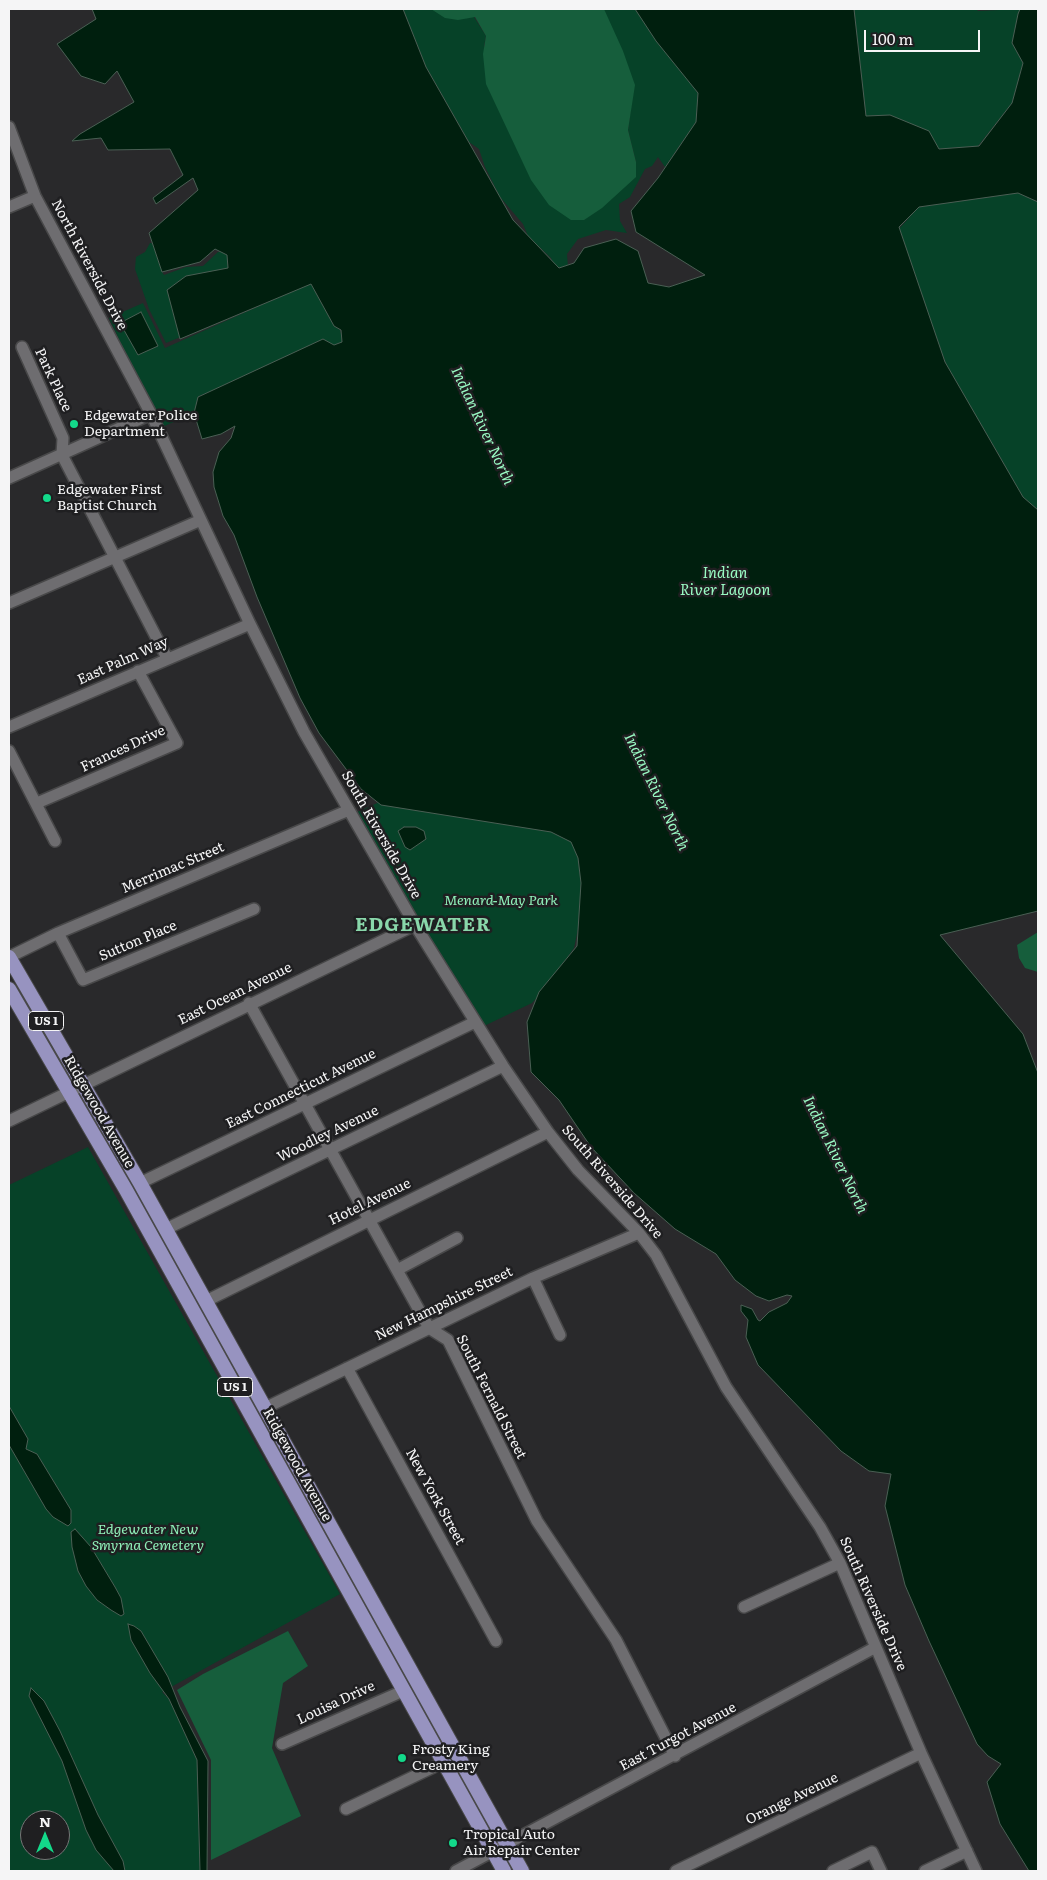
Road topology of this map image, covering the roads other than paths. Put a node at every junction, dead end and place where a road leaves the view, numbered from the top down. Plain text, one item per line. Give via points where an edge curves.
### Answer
1 (9, 127) edge
2 (35, 196) junction
3 (9, 207) edge
4 (22, 347) dead end
5 (151, 414) junction
6 (62, 455) junction
7 (9, 478) edge
8 (201, 520) junction
9 (117, 557) junction
10 (9, 603) edge
11 (250, 624) junction
12 (167, 658) junction
13 (138, 671) junction
14 (9, 727) edge
15 (9, 751) edge
16 (36, 803) junction
17 (349, 810) junction
18 (54, 841) dead end
19 (254, 909) dead end
20 (415, 924) junction
21 (58, 933) junction
22 (9, 957) edge
23 (9, 989) edge
24 (249, 1003) junction
25 (475, 1022) junction
26 (503, 1066) junction
27 (83, 1085) junction
28 (69, 1092) junction
29 (305, 1104) junction
30 (9, 1121) edge
31 (548, 1132) junction
32 (331, 1149) junction
33 (140, 1183) junction
34 (368, 1219) junction
35 (166, 1229) junction
36 (639, 1233) junction
37 (457, 1238) dead end
38 (397, 1270) junction
39 (533, 1278) junction
40 (206, 1301) junction
41 (201, 1324) junction
42 (429, 1328) junction
43 (560, 1335) dead end
44 (347, 1368) junction
45 (264, 1406) junction
46 (257, 1427) junction
47 (325, 1516) junction
48 (840, 1563) junction
49 (352, 1597) junction
50 (744, 1608) dead end
51 (496, 1641) dead end
52 (876, 1647) junction
53 (414, 1676) junction
54 (403, 1690) junction
55 (282, 1744) dead end
56 (921, 1753) junction
57 (675, 1756) junction
58 (444, 1762) junction
59 (462, 1762) junction
60 (346, 1809) dead end
61 (508, 1845) junction
62 (967, 1851) junction
63 (494, 1853) junction
64 (456, 1871) edge
65 (504, 1871) edge
66 (522, 1871) edge
67 (676, 1871) edge
68 (833, 1871) edge
69 (881, 1871) edge
70 (925, 1871) edge
71 (976, 1871) edge

1 - 2 street, North Riverside Drive
2 - 3 street
2 - 5 street, North Riverside Drive
4 - 6 street, Park Place via 63,438
5 - 6 street
5 - 8 street, South Riverside Drive
6 - 7 street
6 - 9 street
8 - 9 street
8 - 11 street, South Riverside Drive
9 - 10 street
9 - 12 street
11 - 12 street, East Palm Way
11 - 17 street, South Riverside Drive via 304,732
12 - 13 street, East Palm Way
13 - 14 street, East Palm Way
13 - 16 street, Frances Drive via 177,743
15 - 16 street
16 - 18 street
17 - 20 street, South Riverside Drive
17 - 21 street, Merrimac Street
19 - 21 street, Sutton Place via 83,980
20 - 24 street, East Ocean Avenue
20 - 25 street, South Riverside Drive
21 - 22 street, Merrimac Street
22 - 27 main road, Ridgewood Avenue / US 1
23 - 28 main road, Ridgewood Avenue / US 1
24 - 27 street, East Ocean Avenue
24 - 29 street, South Fernald Street
25 - 26 street, South Riverside Drive
25 - 29 street, East Connecticut Avenue
26 - 31 street, South Riverside Drive
26 - 32 street, Woodley Avenue
27 - 28 street, East Ocean Avenue
27 - 33 main road, Ridgewood Avenue / US 1
28 - 30 street, East Ocean Avenue
28 - 41 main road, Ridgewood Avenue / US 1
29 - 32 street, South Fernald Street
29 - 33 street, East Connecticut Avenue
31 - 34 street, Hotel Avenue
31 - 36 street, South Riverside Drive via 578,1170
32 - 34 street, South Fernald Street
32 - 35 street, Woodley Avenue
33 - 35 main road, Ridgewood Avenue / US 1
34 - 38 street, South Fernald Street
34 - 40 street, Hotel Avenue
35 - 40 main road, Ridgewood Avenue / US 1
36 - 39 street, New Hampshire Street
36 - 48 street, South Riverside Drive via 677,1291 726,1387
37 - 38 street
38 - 42 street, South Fernald Street
39 - 42 street, New Hampshire Street
39 - 43 street
40 - 45 main road, Ridgewood Avenue / US 1
41 - 45 main road via 212,1330 251,1398
41 - 46 main road, Ridgewood Avenue / US 1
42 - 44 street, New Hampshire Street
42 - 57 street, South Fernald Street via 448,1340 537,1521 616,1640
44 - 45 street, New Hampshire Street
44 - 51 street, New York Street
45 - 47 main road, Ridgewood Avenue / US 1
46 - 47 main road via 271,1433 312,1505
46 - 49 main road, Ridgewood Avenue / US 1
47 - 53 main road, Ridgewood Avenue / US 1
48 - 50 street
48 - 52 street, South Riverside Drive
49 - 53 main road via 366,1608 399,1667
49 - 54 main road, Ridgewood Avenue / US 1
52 - 56 street, South Riverside Drive
52 - 57 street, East Turgot Avenue
53 - 59 main road, Ridgewood Avenue / US 1
54 - 55 street, Louisa Drive
54 - 58 main road, Ridgewood Avenue / US 1
54 - 59 main road via 412,1691 418,1697 446,1747
56 - 62 street, South Riverside Drive
56 - 67 street, Orange Avenue
57 - 61 street, East Turgot Avenue
58 - 60 street
58 - 63 main road, Ridgewood Avenue / US 1
59 - 61 main road, Ridgewood Avenue / US 1
61 - 63 street, East Turgot Avenue
61 - 66 main road, Ridgewood Avenue / US 1
62 - 70 street
62 - 71 street, South Riverside Drive
63 - 64 street, East Turgot Avenue
63 - 65 main road, Ridgewood Avenue / US 1
68 - 69 street via 872,1852

